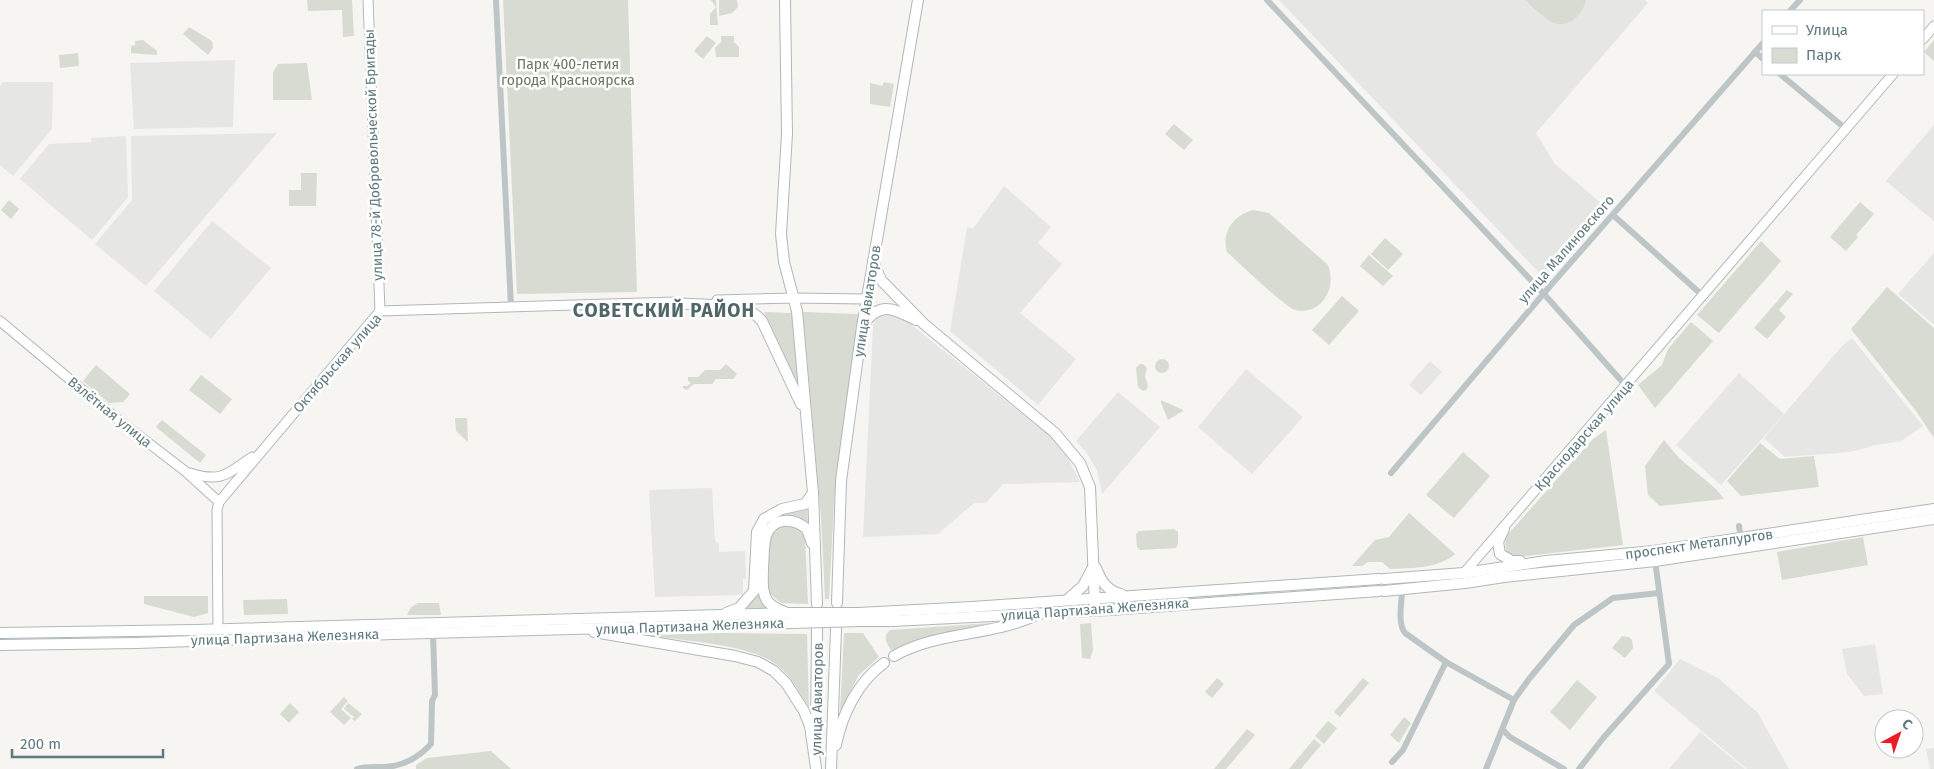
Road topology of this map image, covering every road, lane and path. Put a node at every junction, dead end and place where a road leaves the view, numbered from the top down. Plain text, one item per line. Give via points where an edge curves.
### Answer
1 (368, 0) edge
2 (496, 0) edge
3 (785, 0) edge
4 (918, 0) edge
5 (1267, 0) edge
6 (1800, 0) edge
7 (1791, 10) edge
8 (1934, 26) edge
9 (1924, 38) edge
10 (1762, 44) edge
11 (1755, 52) junction
12 (1762, 58) edge
13 (1781, 75) edge
14 (1892, 75) edge
15 (1846, 129) junction
16 (1613, 215) junction
17 (873, 260) junction
18 (1544, 294) junction
19 (1702, 295) junction
20 (794, 298) junction
21 (866, 299) junction
22 (670, 303) joint
23 (715, 303) junction
24 (511, 307) junction
25 (380, 311) junction
26 (924, 324) junction
27 (2, 326) edge
28 (862, 327) junction
29 (1626, 386) junction
30 (806, 419) junction
31 (261, 451) junction
32 (185, 471) junction
33 (1391, 473) dead end
34 (813, 493) junction
35 (219, 502) junction
36 (1934, 509) edge
37 (1934, 519) edge
38 (1739, 526) dead end
39 (1504, 529) junction
40 (1741, 538) junction
41 (1655, 556) junction
42 (816, 557) junction
43 (1546, 561) junction
44 (1094, 563) junction
45 (1464, 578) junction
46 (1402, 590) junction
47 (1659, 593) junction
48 (1128, 596) junction
49 (1095, 598) junction
50 (1068, 599) junction
51 (817, 604) dead end
52 (837, 604) dead end
53 (1096, 610) junction
54 (1040, 613) junction
55 (716, 616) junction
56 (859, 617) junction
57 (791, 618) junction
58 (218, 628) junction
59 (578, 629) junction
60 (836, 629) dead end
61 (817, 630) dead end
62 (0, 633) edge
63 (433, 633) junction
64 (222, 640) junction
65 (0, 645) edge
66 (894, 656) dead end
67 (884, 662) dead end
68 (1446, 662) junction
69 (1514, 700) junction
70 (1503, 730) junction
71 (1392, 762) dead end
72 (357, 769) edge
73 (816, 769) edge
74 (831, 769) edge
75 (1486, 769) edge
76 (1564, 769) edge
77 (1580, 769) edge

1 - 25 street, улица 78-й Добровольческой Бригады
2 - 24 street
3 - 20 main road via 787,136 781,234
4 - 17 main road, улица Авиаторов
5 - 18 street
6 - 7 street
8 - 9 street
10 - 11 street, улица Малиновского
11 - 12 street
11 - 16 street, улица Малиновского
13 - 15 street
14 - 15 street, Краснодарская улица
15 - 19 street, Краснодарская улица
16 - 18 street, улица Малиновского
16 - 19 street
17 - 21 main road, улица Авиаторов
17 - 26 main road via 881,280
18 - 29 street
18 - 33 street, улица Малиновского
19 - 29 street, Краснодарская улица
20 - 21 street
20 - 23 street
20 - 30 main road
21 - 28 main road, улица Авиаторов
22 - 23 main road
22 - 24 street, Октябрьская улица
23 - 30 main road via 746,308 762,321 797,392
24 - 25 street, Октябрьская улица
25 - 31 street, Октябрьская улица
26 - 28 main road via 889,308 868,317
26 - 44 main road via 1055,433 1076,456 1090,487
27 - 32 street, Взлётная улица
28 - 52 main road, улица Авиаторов via 841,481
29 - 39 street, Краснодарская улица
30 - 34 main road
31 - 32 street via 216,478
31 - 35 street, Октябрьская улица
32 - 35 street, Взлётная улица
34 - 42 main road
34 - 55 main road via 805,504 782,508 764,519 757,532 754,591 739,608
35 - 58 street via 216,562
36 - 40 main road, проспект Металлургов
37 - 41 main road, проспект Металлургов
38 - 40 street
39 - 43 main road via 1498,547 1505,558
39 - 45 street, Краснодарская улица
40 - 41 main road, проспект Металлургов
41 - 43 main road, проспект Металлургов
41 - 45 main road, проспект Металлургов via 1504,577
41 - 47 street
42 - 51 main road
42 - 57 main road via 810,534 802,525 784,520 769,530 764,544 764,593 774,607
43 - 45 main road, проспект Металлургов
44 - 48 main road via 1109,590
44 - 49 main road
44 - 50 main road via 1083,586
45 - 46 main road, улица Партизана Железняка
45 - 48 main road, улица Партизана Железняка via 1381,579
46 - 53 main road, улица Партизана Железняка
46 - 68 street via 1402,628 1405,633
47 - 69 street via 1613,598 1574,625
47 - 77 street via 1669,664
48 - 49 main road, улица Партизана Железняка
49 - 50 main road, улица Партизана Железняка
49 - 53 main road
50 - 56 main road, улица Партизана Железняка
53 - 54 main road, улица Партизана Железняка
54 - 56 main road, улица Партизана Железняка via 892,621
54 - 66 main road via 1015,624 918,645
55 - 57 main road, улица Партизана Железняка
55 - 58 main road, улица Партизана Железняка
56 - 57 main road, улица Партизана Железняка, bridge
57 - 59 main road, улица Партизана Железняка
58 - 62 main road, улица Партизана Железняка
58 - 64 main road
59 - 63 main road, улица Партизана Железняка
59 - 73 main road via 734,656 758,662 774,671 786,683 804,712 810,726
60 - 74 main road, улица Авиаторов
61 - 73 main road, улица Авиаторов
63 - 64 main road, улица Партизана Железняка
63 - 72 street via 435,695 432,701 431,744 419,756 407,761 388,767
64 - 65 main road, улица Партизана Железняка
67 - 74 main road via 866,678 844,715
68 - 69 street
68 - 71 street via 1403,750
69 - 70 street
70 - 75 street
70 - 76 street

